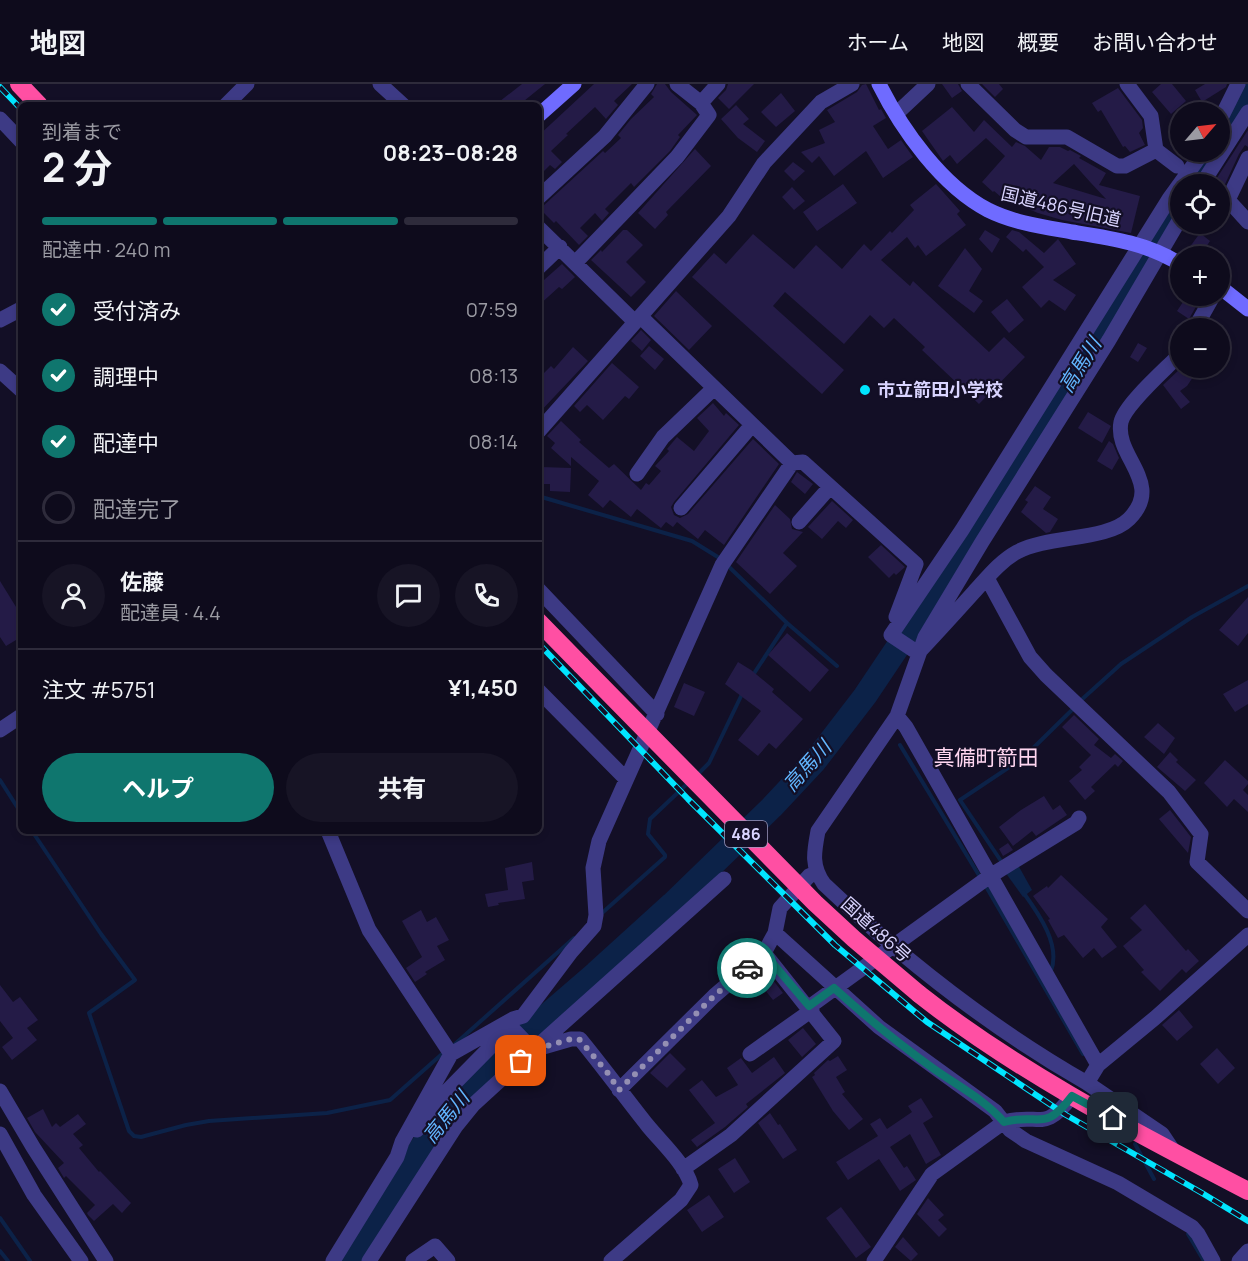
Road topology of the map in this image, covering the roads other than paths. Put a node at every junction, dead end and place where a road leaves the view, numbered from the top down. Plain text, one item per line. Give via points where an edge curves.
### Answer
1 (19, 84) edge
2 (247, 84) edge
3 (380, 84) edge
4 (574, 84) edge
5 (647, 84) edge
6 (677, 84) edge
7 (718, 84) edge
8 (852, 84) edge
9 (879, 84) edge
10 (928, 84) edge
11 (968, 84) edge
12 (1127, 84) edge
13 (1238, 84) edge
14 (36, 102) edge
15 (229, 102) edge
16 (400, 102) edge
17 (1229, 102) edge
18 (700, 103) junction
19 (542, 112) edge
20 (1248, 112) edge
21 (896, 114) junction
22 (0, 119) edge
23 (18, 138) edge
24 (1156, 150) junction
25 (1248, 158) edge
26 (1184, 162) edge
27 (1196, 162) edge
28 (1177, 166) junction
29 (1208, 174) edge
30 (542, 194) edge
31 (1169, 199) junction
32 (1248, 222) edge
33 (1170, 229) edge
34 (542, 231) edge
35 (560, 247) junction
36 (1150, 248) junction
37 (1170, 259) edge
38 (576, 262) junction
39 (542, 264) edge
40 (1230, 295) edge
41 (1248, 309) edge
42 (18, 311) edge
43 (638, 319) junction
44 (0, 320) edge
45 (1170, 364) edge
46 (0, 371) edge
47 (18, 387) edge
48 (714, 389) junction
49 (752, 425) junction
50 (542, 427) edge
51 (792, 463) junction
52 (637, 474) dead end
53 (830, 487) junction
54 (681, 508) dead end
55 (799, 522) dead end
56 (987, 578) junction
57 (542, 593) edge
58 (542, 625) edge
59 (894, 637) junction
60 (915, 651) junction
61 (542, 694) edge
62 (657, 714) junction
63 (897, 716) junction
64 (18, 718) edge
65 (0, 730) edge
66 (626, 779) junction
67 (1079, 818) dead end
68 (329, 834) edge
69 (816, 873) junction
70 (993, 875) junction
71 (724, 879) dead end
72 (1248, 912) edge
73 (775, 933) junction
74 (1248, 935) edge
75 (893, 946) junction
76 (764, 953) junction
77 (834, 988) junction
78 (810, 1008) junction
79 (523, 1016) junction
80 (513, 1029) junction
81 (531, 1048) junction
82 (451, 1054) junction
83 (750, 1054) dead end
84 (1098, 1065) junction
85 (1087, 1083) junction
86 (619, 1090) junction
87 (0, 1091) edge
88 (1072, 1096) junction
89 (1004, 1122) junction
90 (0, 1134) edge
91 (1174, 1152) junction
92 (397, 1157) junction
93 (683, 1169) junction
94 (1248, 1191) edge
95 (1248, 1251) edge
96 (81, 1261) edge
97 (106, 1261) edge
98 (333, 1261) edge
99 (369, 1261) edge
100 (413, 1261) edge
101 (448, 1261) edge
102 (610, 1261) edge
103 (874, 1261) edge
104 (1213, 1261) edge
105 (1239, 1261) edge

1 - 14 highway
2 - 15 street
3 - 16 street
4 - 19 street
5 - 30 street via 605,136
6 - 18 street
7 - 18 street
8 - 43 street via 821,102 764,163 729,216
9 - 21 street, 国道486号旧道
10 - 21 street
11 - 24 street via 1026,137 1067,137 1117,166 1125,166
12 - 24 street via 1151,116
13 - 17 street
18 - 38 street via 709,115 677,157
20 - 29 street
21 - 36 street, 国道486号旧道 via 947,178 988,210 1012,220
22 - 23 street
24 - 28 street
25 - 32 street via 1228,200
26 - 28 street
27 - 31 street
28 - 31 street
31 - 36 street
33 - 36 street
34 - 35 street
35 - 38 street
35 - 39 street
36 - 37 street, 国道486号旧道
36 - 59 street
36 - 60 street via 1108,340
38 - 43 street
40 - 41 street
42 - 44 street
43 - 48 street
43 - 50 street
45 - 56 street via 1121,420 1124,444 1141,481 1142,495 1129,519 1100,533 1057,539 1018,552 999,564
46 - 47 street
48 - 49 street
48 - 52 street via 663,437
49 - 51 street
49 - 54 street
51 - 53 street via 803,462
51 - 62 street via 724,562
53 - 55 street
53 - 59 street via 916,564 892,626
56 - 60 street
56 - 72 street via 1030,657 1168,792 1201,834 1197,862
57 - 62 street
58 - 88 highway, 国道486号 / 486, bridge via 854,939 981,1040
59 - 60 street
60 - 63 street
61 - 66 street
62 - 66 street
63 - 69 street via 818,831
63 - 70 street
64 - 65 street
66 - 79 street via 599,841 593,868 594,926
67 - 70 street
68 - 82 street via 369,930
69 - 73 street via 780,908
69 - 75 street
70 - 75 street
70 - 84 street
71 - 81 street
73 - 76 street
73 - 77 street
74 - 84 street
75 - 77 street
75 - 85 street via 972,1009
76 - 78 street
76 - 86 street via 714,996
77 - 78 street
77 - 89 street
78 - 83 street
78 - 93 street via 834,1041 731,1135
79 - 80 street
79 - 82 street
80 - 81 street
80 - 92 street via 447,1090
81 - 86 street via 579,1039
81 - 99 street via 456,1126
82 - 92 street
84 - 85 street
85 - 91 street via 1162,1134
86 - 93 street
87 - 97 street
88 - 89 street via 1059,1113 1045,1120
88 - 91 highway, 国道486号 / 486
89 - 103 street via 932,1174
89 - 104 street via 1026,1141 1118,1183 1191,1227
90 - 96 street via 34,1195
91 - 94 highway, 国道486号 / 486
92 - 98 street
93 - 102 street via 691,1185 688,1192
95 - 105 street
100 - 101 street via 435,1246

